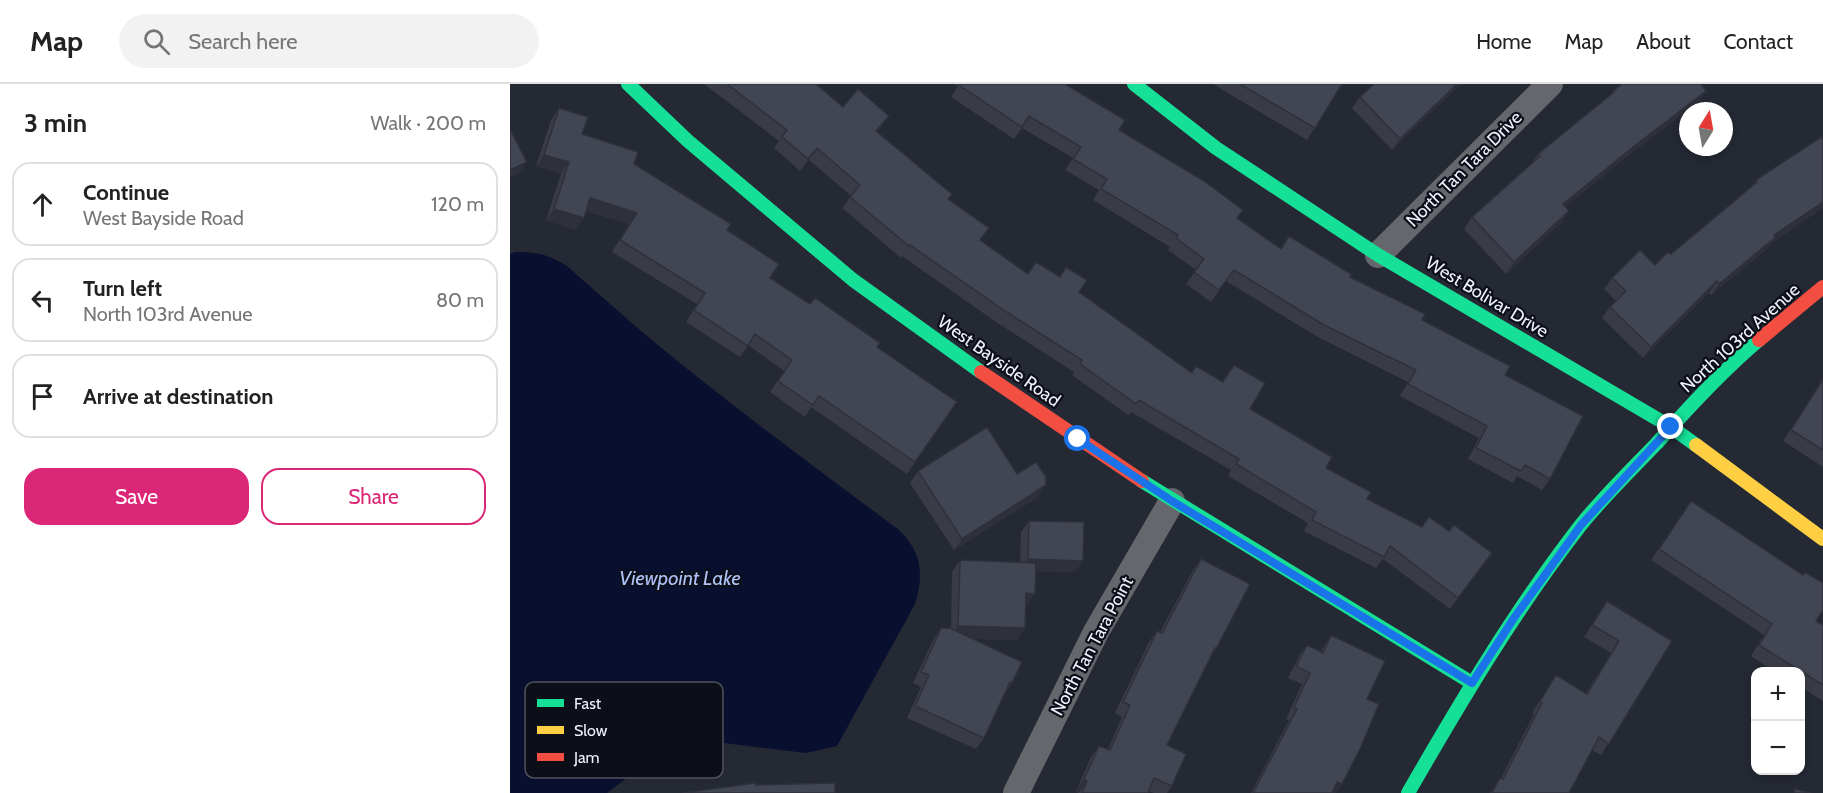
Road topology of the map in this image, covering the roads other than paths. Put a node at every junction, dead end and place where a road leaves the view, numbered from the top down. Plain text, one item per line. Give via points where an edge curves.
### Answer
1 (628, 84) edge
2 (1134, 84) edge
3 (1550, 84) edge
4 (1378, 255) junction
5 (1823, 287) edge
6 (1671, 427) junction
7 (1172, 501) junction
8 (1823, 539) edge
9 (1472, 683) junction
10 (1016, 793) edge
11 (1408, 793) edge

1 - 7 street, West Bayside Road via 688,141 853,280
2 - 4 street, West Bolivar Drive via 1216,148
3 - 4 street, North Tan Tara Drive
4 - 6 street, West Bolivar Drive
5 - 6 street, North 103rd Avenue via 1736,360
6 - 8 street, West Bolivar Drive
6 - 9 street, North 103rd Avenue via 1581,525
7 - 9 street, West Bayside Road
7 - 10 street, North Tan Tara Point via 1096,632
9 - 11 street, North 103rd Avenue

